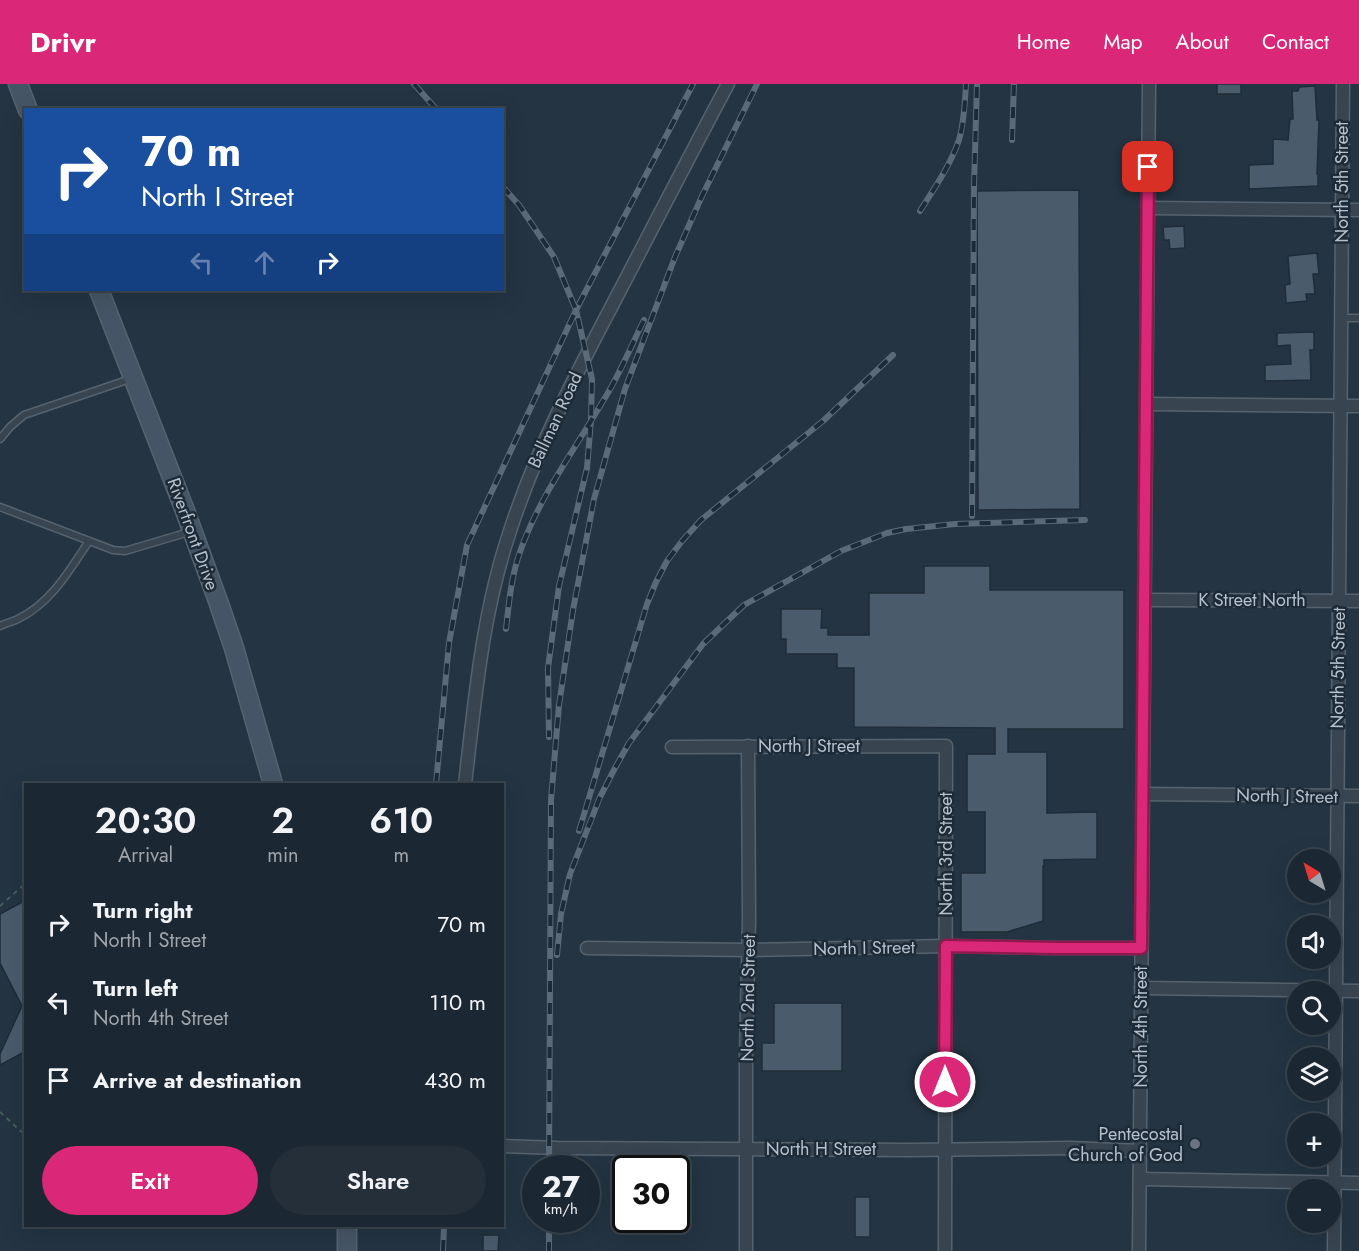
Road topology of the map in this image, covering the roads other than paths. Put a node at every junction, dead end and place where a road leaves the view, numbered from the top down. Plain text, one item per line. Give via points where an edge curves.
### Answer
1 (18, 84) edge
2 (728, 84) edge
3 (1149, 84) edge
4 (1343, 84) edge
5 (27, 108) edge
6 (1148, 208) junction
7 (1342, 210) junction
8 (1359, 210) edge
9 (99, 291) edge
10 (1341, 318) junction
11 (1359, 318) edge
12 (133, 378) junction
13 (1147, 404) junction
14 (1340, 406) junction
15 (1359, 406) edge
16 (0, 439) edge
17 (0, 507) edge
18 (193, 531) junction
19 (89, 541) junction
20 (1145, 600) junction
21 (1339, 601) junction
22 (1359, 601) edge
23 (0, 626) edge
24 (748, 746) junction
25 (946, 746) joint
26 (672, 747) dead end
27 (273, 783) edge
28 (465, 783) edge
29 (1143, 794) junction
30 (1337, 796) junction
31 (1359, 796) edge
32 (946, 946) junction
33 (587, 948) dead end
34 (1141, 948) junction
35 (748, 950) junction
36 (1336, 981) edge
37 (1141, 988) junction
38 (1287, 990) edge
39 (1341, 991) edge
40 (1359, 992) edge
41 (1336, 1035) edge
42 (504, 1146) edge
43 (746, 1149) junction
44 (945, 1149) junction
45 (1140, 1151) junction
46 (1140, 1179) junction
47 (1334, 1179) edge
48 (1287, 1181) edge
49 (1341, 1182) edge
50 (1359, 1183) edge
51 (347, 1227) edge
52 (1334, 1233) edge
53 (347, 1251) edge
54 (746, 1251) edge
55 (945, 1251) edge
56 (1139, 1251) edge
57 (1334, 1251) edge

1 - 5 street
2 - 28 street, Ballman Road via 587,354 519,503 485,629
3 - 6 street, North 4th Street
4 - 7 street, North 5th Street
6 - 7 street
6 - 13 street, North 4th Street
7 - 8 street
7 - 10 street, North 5th Street
9 - 12 street, Riverfront Drive
10 - 11 lane
10 - 14 street, North 5th Street
12 - 16 lane via 24,415
12 - 18 street, Riverfront Drive
13 - 14 street
13 - 20 street, North 4th Street
14 - 15 street
14 - 21 street, North 5th Street
17 - 19 lane
18 - 19 lane via 125,551
18 - 27 street, Riverfront Drive via 234,648
19 - 23 lane via 60,585 39,605
20 - 21 street, K Street North
20 - 29 street, North 4th Street
21 - 22 street, K Street North
21 - 30 street, North 5th Street
24 - 25 street, North J Street
24 - 26 street, North J Street
24 - 35 street, North 2nd Street
25 - 32 street, North 3rd Street
29 - 30 street, North J Street
29 - 34 street, North 4th Street
30 - 31 street, North J Street
30 - 36 street, North 5th Street
32 - 34 street, North I Street
32 - 35 street, North I Street
32 - 44 street, North 3rd Street
33 - 35 street, North I Street
34 - 37 street, North 4th Street
35 - 43 street, North 2nd Street
37 - 38 street
37 - 45 street, North 4th Street
39 - 40 street
41 - 47 street, North 5th Street
42 - 43 street, North H Street
43 - 44 street, North H Street
43 - 54 street, North 2nd Street
44 - 45 street, North H Street
44 - 55 street, North 3rd Street
45 - 46 street, North 4th Street
46 - 48 street
46 - 56 street, North 4th Street
49 - 50 street
51 - 53 street
52 - 57 street, North 5th Street

